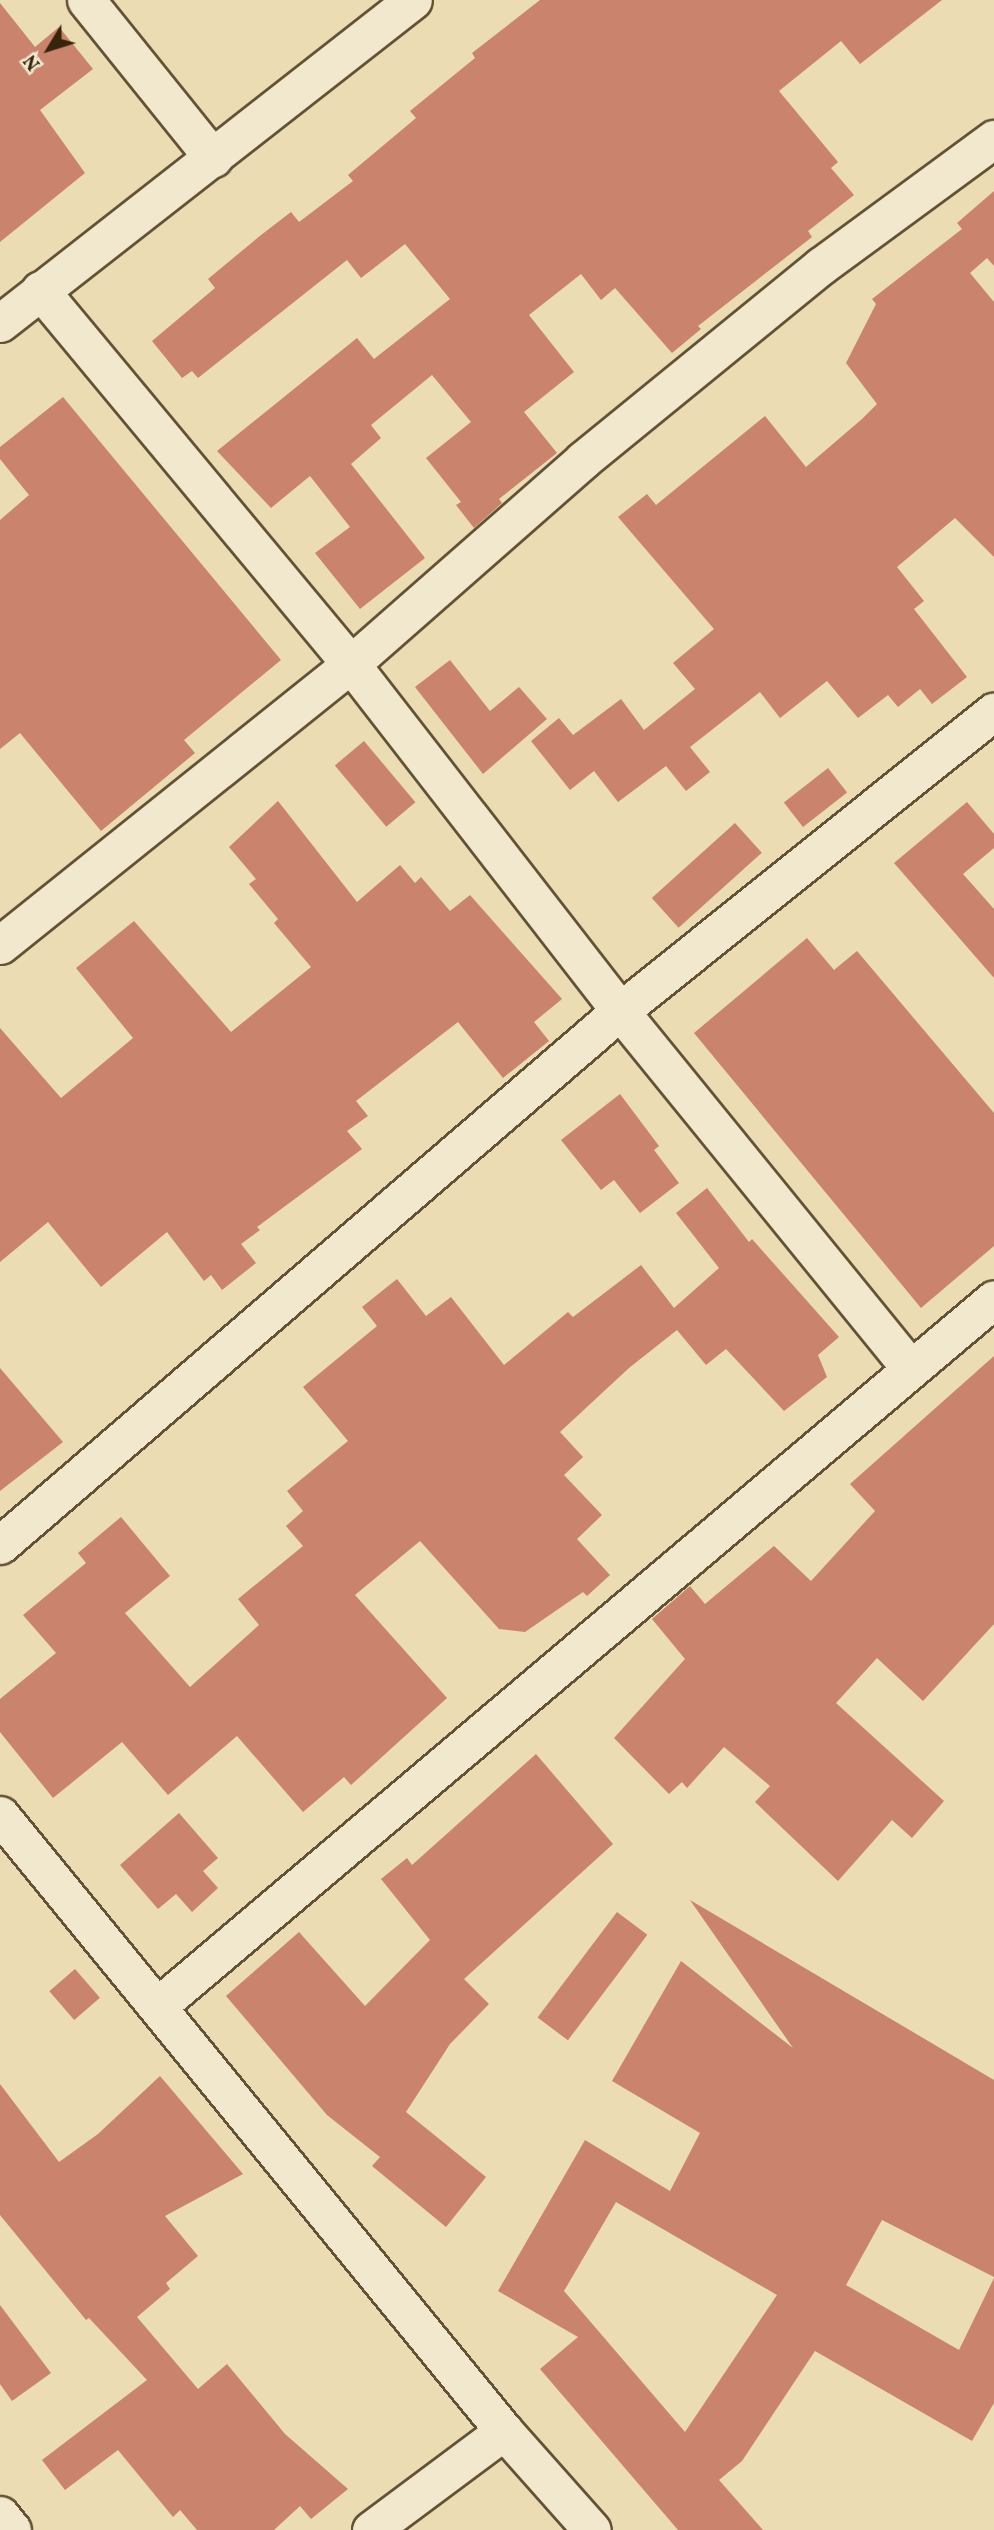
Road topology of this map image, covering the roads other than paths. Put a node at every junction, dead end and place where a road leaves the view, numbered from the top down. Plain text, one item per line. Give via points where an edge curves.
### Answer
1 (86, 0) edge
2 (413, 0) edge
3 (994, 139) edge
4 (213, 158) junction
5 (40, 290) junction
6 (0, 323) edge
7 (351, 664) junction
8 (994, 710) edge
9 (0, 944) edge
10 (620, 1012) junction
11 (994, 1299) edge
12 (911, 1369) junction
13 (0, 1545) edge
14 (0, 1815) edge
15 (159, 2005) junction
16 (504, 2431) junction
17 (0, 2515) edge
18 (12, 2530) edge
19 (371, 2530) edge
20 (592, 2530) edge

1 - 4 street
2 - 4 street
3 - 7 street via 821,266 583,460
4 - 5 street
5 - 6 street
5 - 7 street
7 - 9 street
7 - 10 street
8 - 10 street
10 - 12 street
10 - 13 street
11 - 12 street
12 - 15 street
14 - 15 street
15 - 16 street
16 - 19 street
16 - 20 street
17 - 18 street

